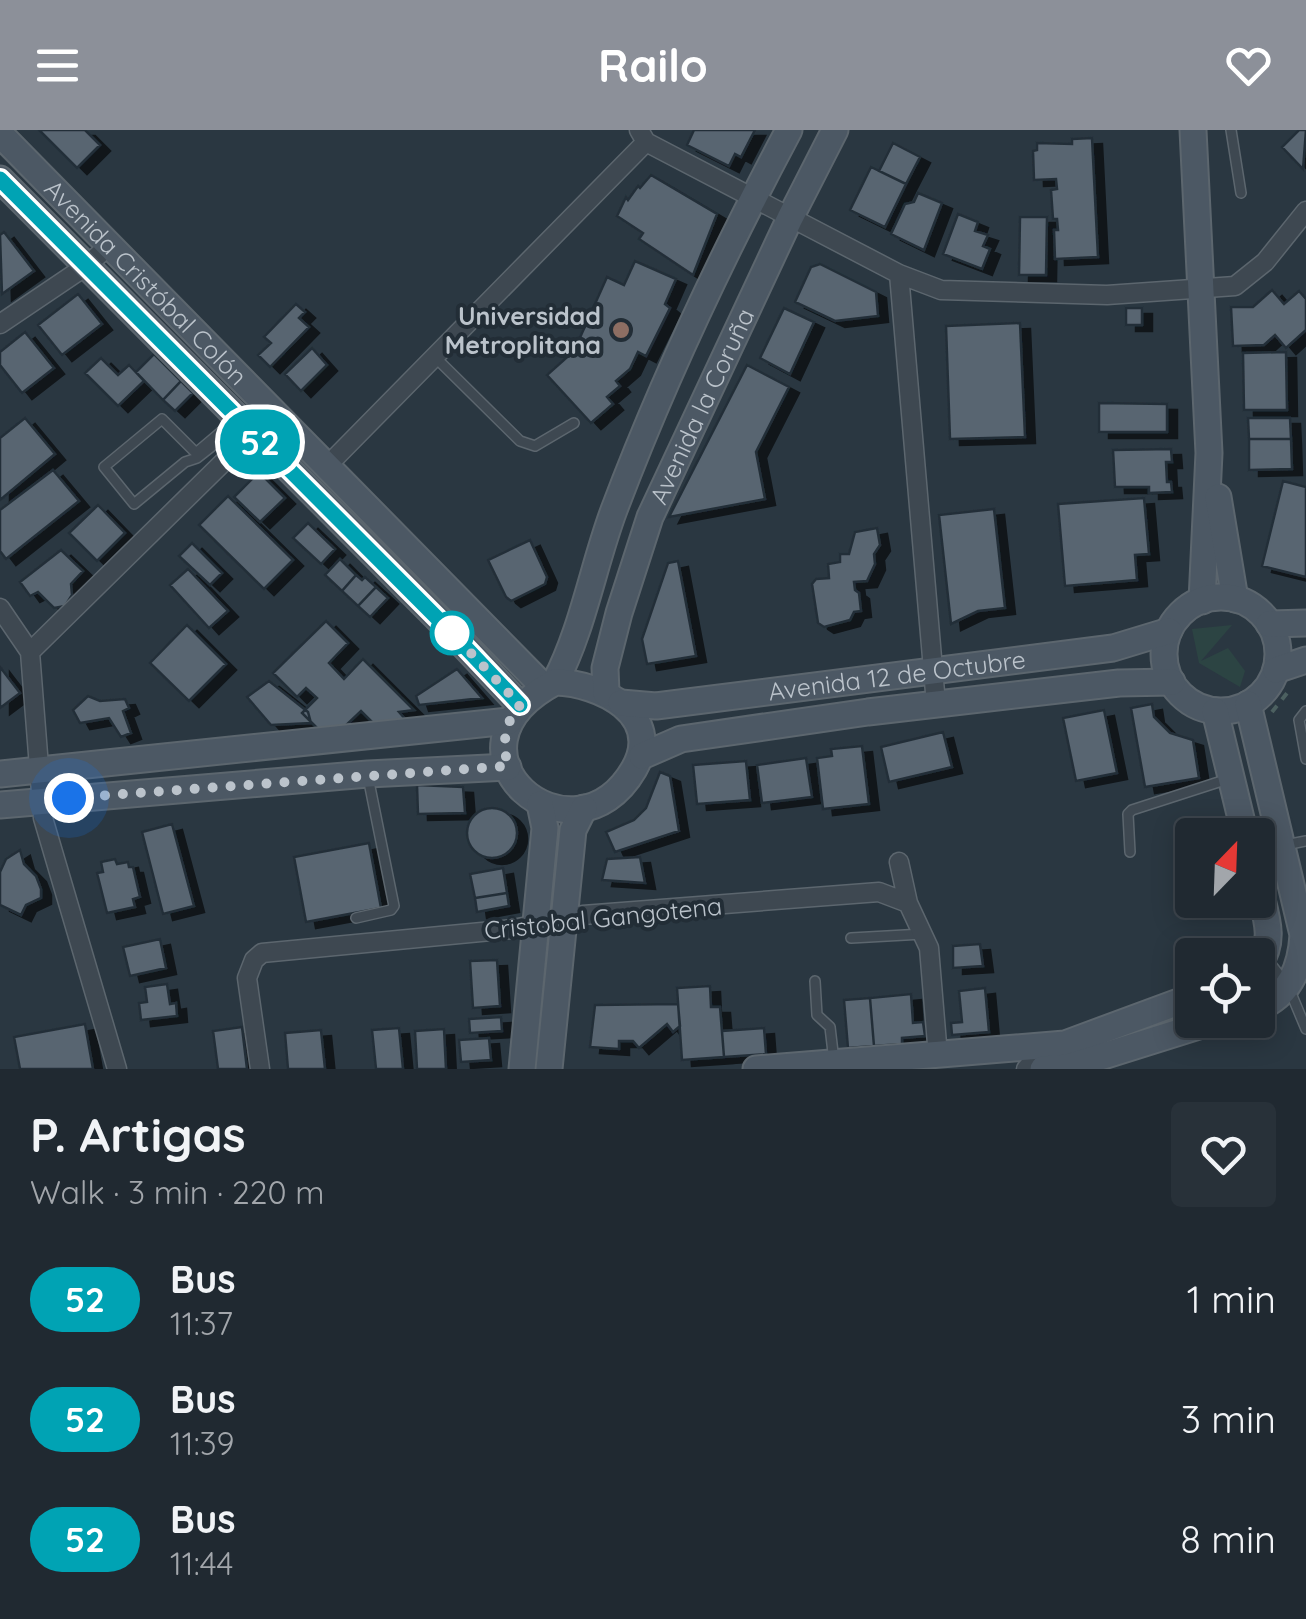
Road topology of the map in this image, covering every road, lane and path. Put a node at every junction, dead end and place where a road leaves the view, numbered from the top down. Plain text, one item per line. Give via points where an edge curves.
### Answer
1 (789, 130) edge
2 (835, 130) edge
3 (1194, 130) edge
4 (1232, 130) edge
5 (0, 134) edge
6 (642, 136) edge
7 (0, 179) edge
8 (1241, 193) dead end
9 (753, 196) junction
10 (1306, 210) edge
11 (790, 218) junction
12 (111, 244) junction
13 (86, 266) junction
14 (900, 274) junction
15 (1202, 288) junction
16 (0, 324) edge
17 (680, 354) junction
18 (435, 357) junction
19 (717, 370) junction
20 (574, 422) dead end
21 (244, 425) junction
22 (1209, 453) junction
23 (327, 466) junction
24 (1234, 599) junction
25 (1202, 601) junction
26 (0, 608) edge
27 (1306, 622) edge
28 (1269, 624) junction
29 (1169, 632) junction
30 (30, 652) junction
31 (1293, 671) edge
32 (932, 673) junction
33 (1172, 682) junction
34 (550, 684) junction
35 (614, 698) junction
36 (936, 704) junction
37 (1260, 710) junction
38 (1215, 711) junction
39 (1306, 711) edge
40 (514, 713) junction
41 (642, 756) junction
42 (1306, 757) edge
43 (508, 766) junction
44 (40, 770) junction
45 (0, 774) edge
46 (368, 774) junction
47 (1230, 778) junction
48 (40, 801) junction
49 (540, 804) junction
50 (0, 805) edge
51 (584, 808) junction
52 (1241, 818) edge
53 (1294, 843) edge
54 (1130, 852) dead end
55 (899, 862) dead end
56 (908, 903) junction
57 (564, 916) junction
58 (356, 918) dead end
59 (534, 925) junction
60 (923, 934) junction
61 (851, 938) dead end
62 (1275, 974) edge
63 (815, 981) dead end
64 (1288, 986) junction
65 (1275, 998) edge
66 (1175, 1003) edge
67 (1306, 1029) edge
68 (1175, 1031) edge
69 (938, 1056) junction
70 (834, 1063) junction
71 (1056, 1063) edge
72 (117, 1069) edge
73 (260, 1069) edge
74 (522, 1069) edge
75 (549, 1069) edge
76 (756, 1069) edge
77 (1026, 1069) edge

1 - 9 main road, Avenida la Coruña
2 - 11 main road, Avenida la Coruña
3 - 15 main road
4 - 8 lane
5 - 12 main road, Avenida Cristóbal Colón
6 - 9 street
6 - 18 street
7 - 13 main road, Avenida Cristóbal Colón
9 - 11 street
9 - 17 main road, Avenida la Coruña
10 - 15 street via 1243,282
11 - 14 street
11 - 19 main road, Avenida la Coruña
12 - 13 street
12 - 23 main road, Avenida Cristóbal Colón
13 - 16 street
13 - 21 main road, Avenida Cristóbal Colón
14 - 15 street via 940,290 979,293
14 - 32 street
15 - 22 main road
17 - 19 main road
17 - 34 main road, Avenida la Coruña via 614,508 568,658
18 - 20 lane via 520,441 536,446
18 - 23 street
19 - 35 main road, Avenida la Coruña via 644,536 605,668
21 - 21 lane via 196,454 162,419 104,467 134,504
21 - 30 street
21 - 40 main road, Avenida Cristóbal Colón
22 - 24 main road
22 - 25 main road
23 - 34 main road, Avenida Cristóbal Colón
24 - 25 main road
24 - 28 main road
25 - 29 main road
26 - 30 street
27 - 28 main road
28 - 31 main road
29 - 32 main road, Avenida 12 de Octubre via 1113,648
29 - 33 main road via 1164,652
30 - 44 street
31 - 37 main road via 1266,690
31 - 37 path via 1287,691
32 - 35 main road, Avenida 12 de Octubre via 656,706
32 - 36 street
33 - 36 main road, Avenida 12 de Octubre
33 - 38 main road via 1183,696
34 - 35 main road via 589,686
34 - 40 main road
35 - 41 main road via 637,723
36 - 41 main road, Avenida 12 de Octubre via 681,739
37 - 38 main road
37 - 53 main road
38 - 47 main road
39 - 42 lane via 1299,720
40 - 43 main road via 504,738
40 - 44 main road via 466,728
41 - 51 main road via 614,794
43 - 46 main road
43 - 49 main road via 523,792
44 - 45 main road
44 - 48 street
46 - 48 main road
46 - 58 lane via 394,906
47 - 52 main road
47 - 54 lane via 1132,810
48 - 50 main road
48 - 72 street
49 - 51 main road
49 - 59 main road via 545,828
51 - 57 main road via 573,830
53 - 64 main road via 1303,935 1302,957
55 - 56 street
56 - 57 street, Cristobal Gangotena via 879,892
56 - 60 street
57 - 59 street, Cristobal Gangotena
57 - 75 main road
59 - 73 street, Cristobal Gangotena via 262,953 247,978
59 - 74 main road
60 - 61 lane
60 - 69 street
62 - 64 lane
63 - 70 lane via 817,1014 830,1027
64 - 65 main road
64 - 67 lane
66 - 71 main road via 1065,1044
68 - 71 main road
69 - 70 main road
69 - 71 main road
70 - 76 main road
71 - 77 street

